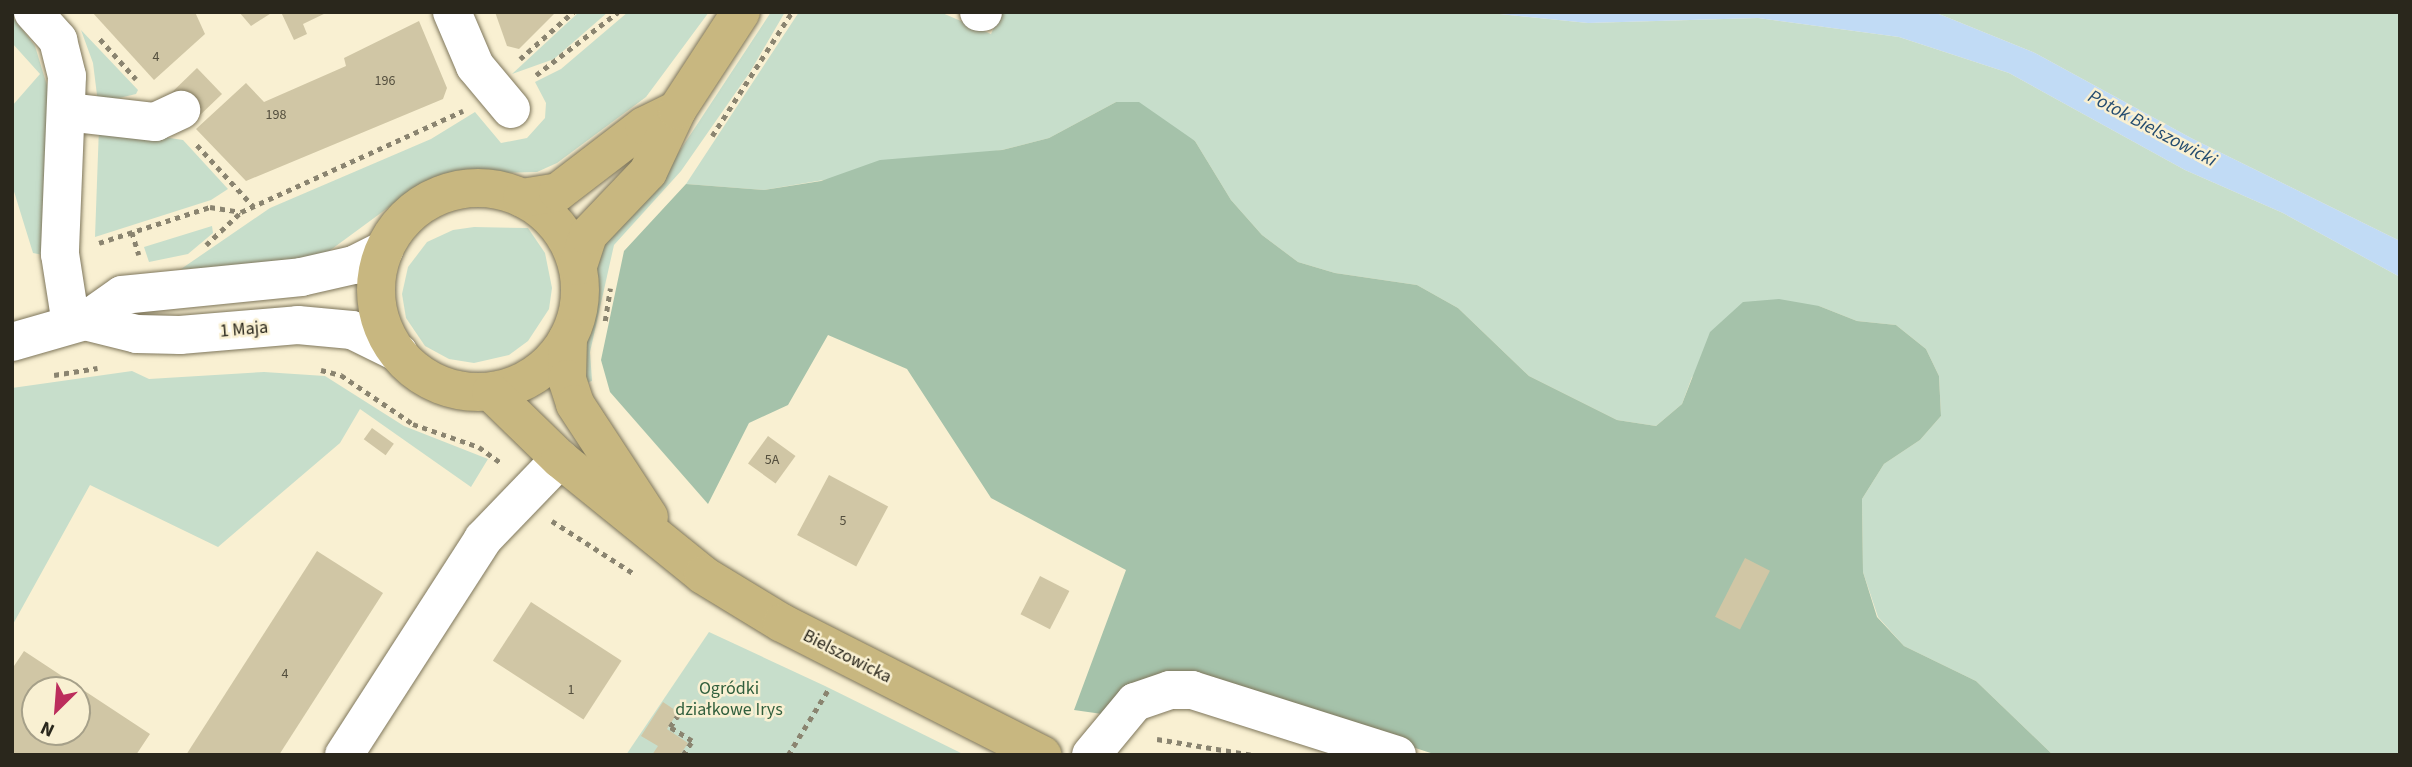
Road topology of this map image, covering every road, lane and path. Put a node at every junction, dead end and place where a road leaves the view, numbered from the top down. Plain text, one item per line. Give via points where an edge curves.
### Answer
1 (33, 12) edge
2 (452, 12) edge
3 (573, 12) edge
4 (618, 12) edge
5 (741, 12) edge
6 (502, 96) junction
7 (181, 110) dead end
8 (677, 110) junction
9 (67, 112) junction
10 (522, 198) junction
11 (241, 212) junction
12 (201, 250) dead end
13 (384, 250) junction
14 (60, 254) junction
15 (578, 266) junction
16 (78, 323) junction
17 (568, 338) junction
18 (12, 342) edge
19 (399, 354) junction
20 (107, 366) dead end
21 (308, 368) dead end
22 (47, 376) dead end
23 (491, 392) junction
24 (560, 459) junction
25 (510, 470) dead end
26 (664, 540) junction
27 (832, 681) dead end
28 (685, 705) dead end
29 (1099, 744) edge
30 (685, 754) edge
31 (344, 755) edge
32 (788, 755) edge
33 (1042, 755) edge
34 (1253, 755) edge
35 (1397, 755) edge

1 - 9 street via 58,40
2 - 6 street
3 - 6 path via 513,65
4 - 6 path via 559,62
5 - 8 main road
6 - 11 path
7 - 9 street via 155,122
8 - 10 main road via 645,126 558,192
8 - 15 main road via 648,172 588,235
9 - 14 street
10 - 13 main road via 477,188 432,199 412,212
10 - 15 main road via 558,226
11 - 12 path
11 - 14 path via 210,207
13 - 16 street via 354,265 301,278 121,295
13 - 19 main road via 377,304
14 - 16 street
15 - 17 main road via 579,303
16 - 18 street
16 - 19 street, 1 Maja via 137,334 298,325 352,330
17 - 23 main road via 537,373
17 - 26 main road, Bielszowicka via 567,379 575,404
19 - 23 main road via 441,385
20 - 22 path
21 - 25 path via 341,375 413,424 480,447
23 - 24 main road, Bielszowicka
24 - 26 main road, Bielszowicka
24 - 31 street via 483,539
26 - 33 main road, Bielszowicka via 703,575 782,623
27 - 32 path
28 - 30 path via 670,727 692,741
29 - 34 path
29 - 35 street via 1135,702 1170,690 1192,690

